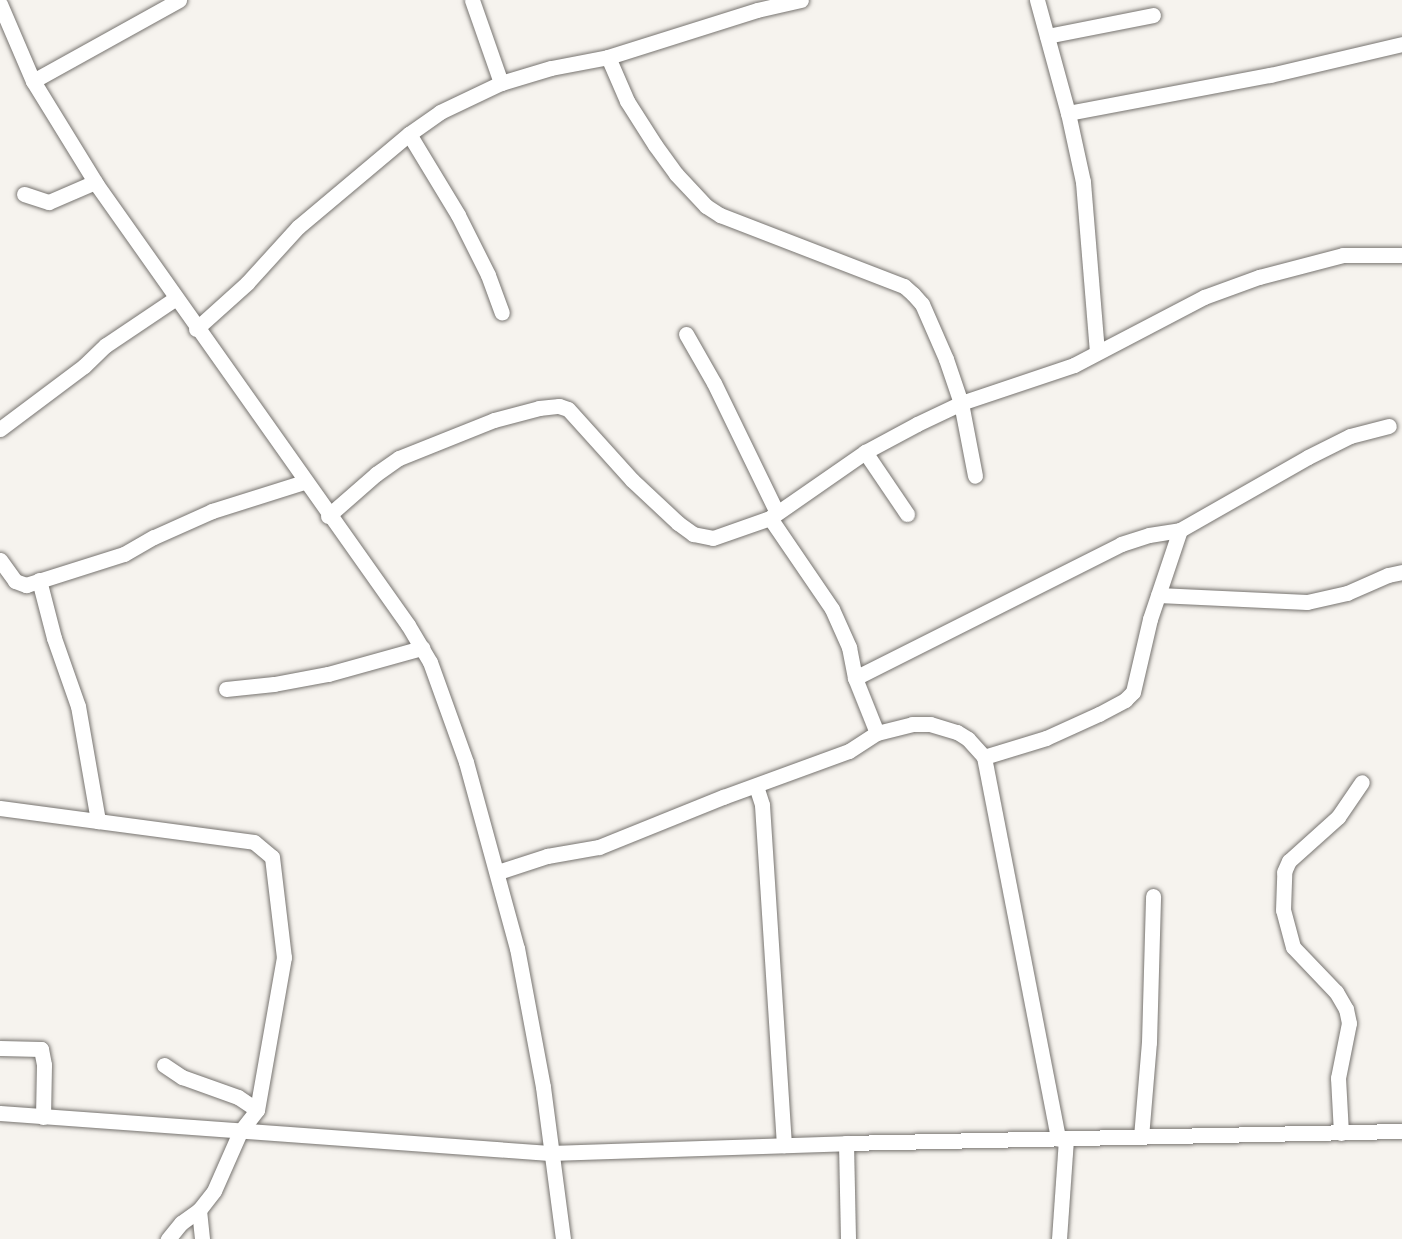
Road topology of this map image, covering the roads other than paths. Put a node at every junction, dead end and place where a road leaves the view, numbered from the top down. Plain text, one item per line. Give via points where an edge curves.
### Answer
1 (179, 0) edge
2 (472, 0) edge
3 (801, 0) edge
4 (1037, 0) edge
5 (0, 4) edge
6 (754, 5) edge
7 (1153, 15) dead end
8 (1047, 36) junction
9 (1402, 44) edge
10 (608, 57) junction
11 (33, 81) junction
12 (501, 83) junction
13 (1068, 114) junction
14 (409, 134) junction
15 (95, 182) junction
16 (24, 194) dead end
17 (1402, 255) edge
18 (176, 298) junction
19 (502, 313) dead end
20 (196, 329) junction
21 (686, 334) dead end
22 (1097, 351) junction
23 (961, 403) junction
24 (1389, 426) dead end
25 (0, 429) edge
26 (865, 452) junction
27 (975, 476) dead end
28 (304, 482) junction
29 (907, 514) dead end
30 (774, 515) junction
31 (328, 516) junction
32 (1180, 530) junction
33 (0, 560) edge
34 (1402, 572) edge
35 (39, 580) junction
36 (1158, 596) junction
37 (422, 648) junction
38 (855, 678) junction
39 (226, 689) dead end
40 (877, 733) junction
41 (984, 757) junction
42 (1362, 782) dead end
43 (756, 786) junction
44 (0, 808) edge
45 (98, 821) junction
46 (498, 872) junction
47 (1153, 896) dead end
48 (0, 1047) edge
49 (164, 1065) dead end
50 (258, 1110) junction
51 (0, 1113) edge
52 (43, 1116) junction
53 (1402, 1131) edge
54 (240, 1132) junction
55 (1341, 1133) junction
56 (1141, 1137) junction
57 (1062, 1139) junction
58 (846, 1143) junction
59 (784, 1145) junction
60 (550, 1154) junction
61 (199, 1210) junction
62 (168, 1239) edge
63 (202, 1239) edge
64 (563, 1239) edge
65 (848, 1239) edge
66 (1059, 1239) edge

1 - 11 street
2 - 12 street
3 - 6 street
4 - 8 street
5 - 11 street
6 - 10 street
7 - 8 street
8 - 13 street
9 - 13 street via 1270,75
10 - 12 street
10 - 23 street via 627,101 655,145 706,206 720,215 904,286 913,294 933,326
11 - 15 street
12 - 14 street via 440,112
13 - 22 street via 1083,182
14 - 19 street via 458,215
14 - 20 street via 298,227 247,283
15 - 16 street via 49,202
15 - 18 street
17 - 22 street via 1343,255 1259,277 1204,297
18 - 20 street
18 - 25 street via 106,345
20 - 28 street
21 - 30 street via 714,383
22 - 23 street via 1074,365
23 - 26 street
23 - 27 street
24 - 32 street via 1350,436
26 - 29 street
26 - 30 street
28 - 31 street
28 - 35 street via 204,514 124,554
30 - 31 street via 713,538 693,534 632,480 568,409 559,406 494,420 399,458
30 - 38 street via 832,609 849,647
31 - 37 street
32 - 36 street
32 - 38 street via 1121,544
33 - 35 street via 15,581 26,585
34 - 36 street via 1347,593 1307,602
35 - 45 street via 78,706
36 - 41 street via 1133,692 1125,700 1046,738
37 - 39 street via 328,674
37 - 46 street via 447,704
38 - 40 street
40 - 41 street via 912,724 943,727 968,739
40 - 43 street via 849,751
41 - 57 street
42 - 55 street via 1338,817 1289,861 1284,872 1283,910 1293,947 1336,992 1346,1009 1349,1023 1338,1078
43 - 46 street via 599,847 547,856
43 - 59 street via 762,805
44 - 45 street
45 - 50 street via 254,842 272,857 284,957
46 - 60 street via 532,1022
47 - 56 street via 1149,1042
48 - 52 street via 41,1049
49 - 50 street via 182,1077 238,1097
50 - 54 street
51 - 52 street
52 - 54 street
53 - 55 street
54 - 60 street
54 - 61 street via 214,1191
55 - 56 street
56 - 57 street
57 - 58 street
57 - 66 street
58 - 59 street
58 - 65 street
59 - 60 street
60 - 64 street
61 - 62 street
61 - 63 street

